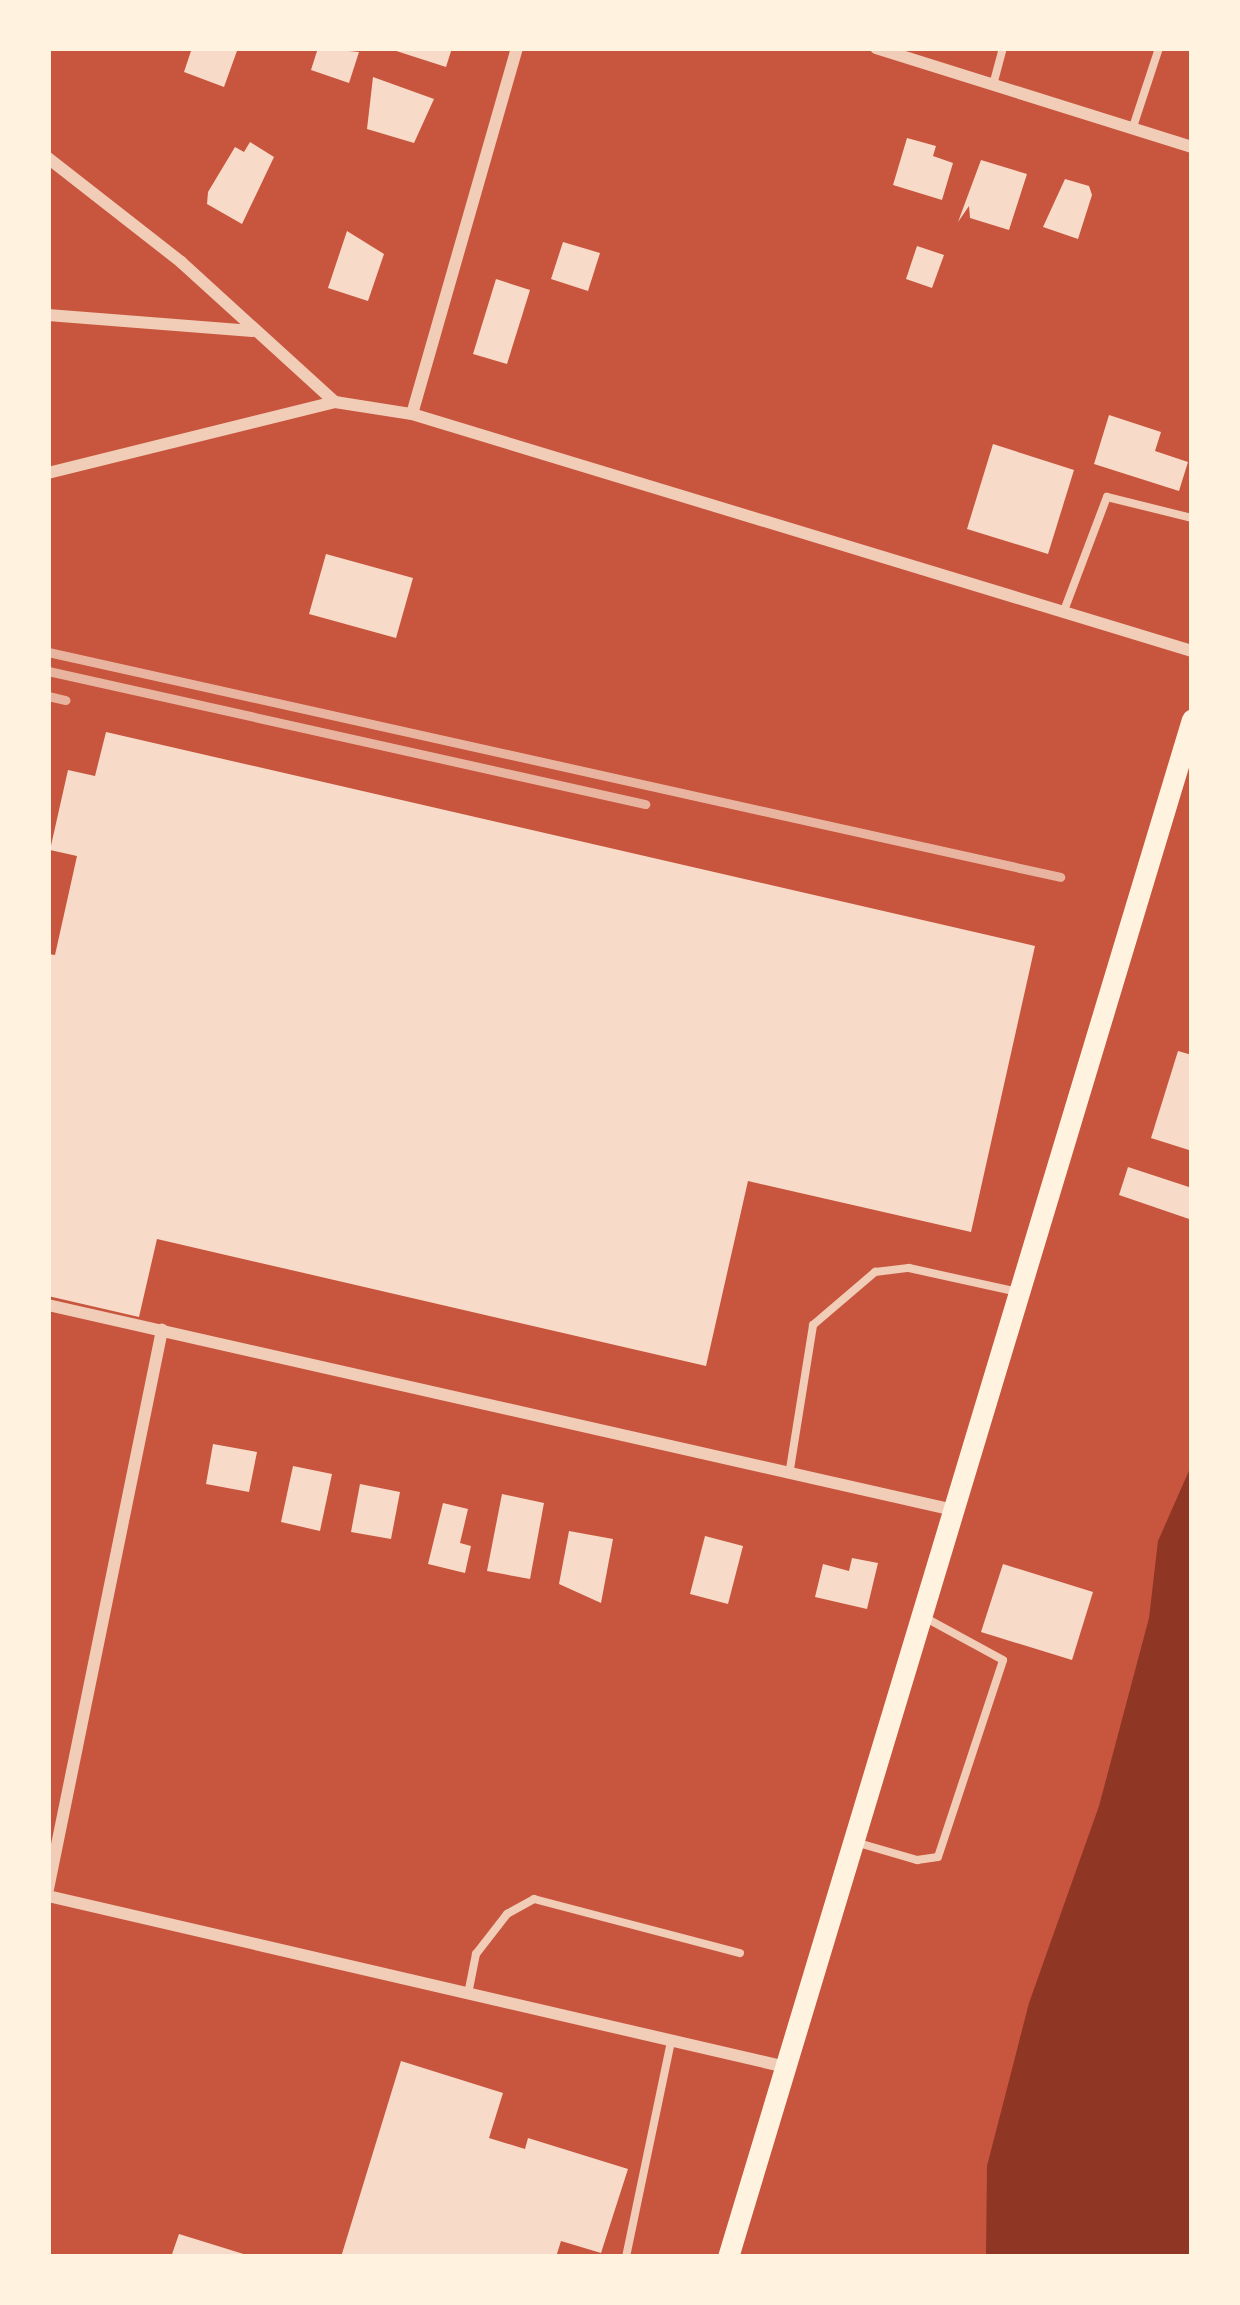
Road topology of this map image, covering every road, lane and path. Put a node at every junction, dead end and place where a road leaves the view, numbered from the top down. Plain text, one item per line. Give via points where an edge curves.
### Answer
1 (518, 48) edge
2 (876, 48) edge
3 (1003, 48) edge
4 (1159, 48) edge
5 (993, 85) junction
6 (1132, 128) junction
7 (1192, 147) edge
8 (48, 158) edge
9 (48, 315) edge
10 (253, 331) junction
11 (335, 402) junction
12 (412, 414) junction
13 (48, 472) edge
14 (1192, 518) edge
15 (1065, 608) junction
16 (1192, 651) edge
17 (1192, 718) edge
18 (1021, 1293) junction
19 (48, 1305) edge
20 (162, 1330) junction
21 (790, 1469) junction
22 (953, 1510) junction
23 (922, 1616) junction
24 (854, 1842) junction
25 (48, 1893) edge
26 (740, 1953) dead end
27 (468, 1995) junction
28 (671, 2042) junction
29 (786, 2067) junction
30 (626, 2257) edge
31 (728, 2257) edge

1 - 12 street
2 - 5 street
3 - 5 lane
4 - 6 lane
5 - 6 street
6 - 7 street
8 - 10 street via 181,262
9 - 10 street
10 - 11 street
11 - 12 street
11 - 13 street
12 - 15 street
14 - 15 lane via 1107,497
15 - 16 street
17 - 18 main road
18 - 21 lane via 909,1268 875,1272 813,1325
18 - 22 main road
19 - 20 street
20 - 21 street
20 - 25 street
21 - 22 street
22 - 23 main road
23 - 24 main road
23 - 24 lane via 1003,1660 997,1681 938,1857 917,1861
24 - 29 main road
25 - 27 street
26 - 27 lane via 534,1899 507,1914 476,1954
27 - 28 street
28 - 29 street
28 - 30 lane
29 - 31 main road

